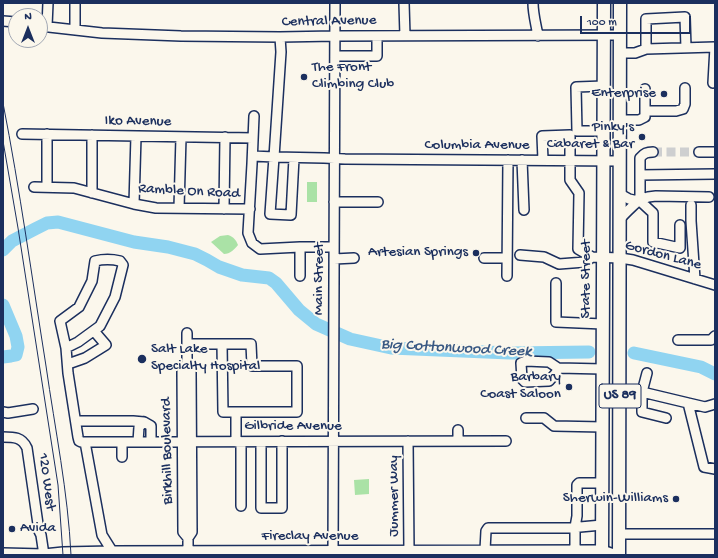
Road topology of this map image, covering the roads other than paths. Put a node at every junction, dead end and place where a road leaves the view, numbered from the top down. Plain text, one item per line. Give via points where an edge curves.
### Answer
1 (75, 3) edge
2 (335, 3) edge
3 (404, 3) edge
4 (533, 3) edge
5 (604, 3) edge
6 (620, 3) edge
7 (48, 27) edge
8 (75, 30) junction
9 (604, 35) junction
10 (620, 35) junction
11 (334, 36) junction
12 (377, 36) junction
13 (405, 36) junction
14 (538, 36) junction
15 (280, 37) junction
16 (686, 48) junction
17 (646, 49) junction
18 (619, 53) junction
19 (335, 56) junction
20 (713, 83) dead end
21 (604, 86) junction
22 (685, 88) dead end
23 (645, 89) dead end
24 (645, 111) junction
25 (254, 116) dead end
26 (620, 120) junction
27 (603, 131) junction
28 (573, 133) junction
29 (22, 134) dead end
30 (47, 134) junction
31 (92, 135) junction
32 (136, 136) junction
33 (181, 137) junction
34 (225, 137) junction
35 (253, 138) junction
36 (653, 152) tunnel mouth
37 (699, 152) tunnel mouth
38 (715, 152) edge
39 (253, 156) junction
40 (274, 157) junction
41 (294, 158) junction
42 (334, 159) junction
43 (508, 160) junction
44 (522, 160) junction
45 (543, 160) junction
46 (570, 160) junction
47 (603, 161) junction
48 (620, 161) junction
49 (715, 174) edge
50 (640, 175) junction
51 (34, 186) dead end
52 (47, 187) junction
53 (92, 193) junction
54 (620, 194) junction
55 (709, 197) dead end
56 (639, 201) junction
57 (334, 202) junction
58 (378, 202) dead end
59 (134, 204) junction
60 (691, 205) dead end
61 (179, 208) junction
62 (224, 209) junction
63 (250, 209) junction
64 (524, 210) dead end
65 (620, 219) junction
66 (680, 225) dead end
67 (300, 247) junction
68 (334, 247) junction
69 (520, 255) dead end
70 (597, 257) junction
71 (354, 258) dead end
72 (484, 258) dead end
73 (508, 258) junction
74 (620, 258) junction
75 (334, 259) junction
76 (300, 276) dead end
77 (507, 276) dead end
78 (695, 279) junction
79 (556, 283) dead end
80 (715, 285) edge
81 (603, 324) junction
82 (94, 331) junction
83 (187, 333) dead end
84 (715, 336) edge
85 (678, 340) dead end
86 (187, 344) junction
87 (222, 344) junction
88 (66, 348) junction
89 (68, 364) junction
90 (558, 368) dead end
91 (603, 369) junction
92 (647, 373) dead end
93 (620, 392) junction
94 (642, 392) junction
95 (688, 403) junction
96 (715, 404) edge
97 (33, 409) dead end
98 (3, 412) edge
99 (236, 412) junction
100 (526, 418) dead end
101 (666, 418) dead end
102 (76, 421) junction
103 (144, 422) junction
104 (603, 427) junction
105 (458, 430) dead end
106 (3, 437) edge
107 (82, 441) junction
108 (282, 441) junction
109 (333, 441) junction
110 (408, 441) junction
111 (458, 441) junction
112 (506, 441) dead end
113 (122, 442) junction
114 (138, 442) junction
115 (151, 442) junction
116 (187, 442) junction
117 (238, 442) junction
118 (261, 442) junction
119 (122, 457) dead end
120 (715, 469) edge
121 (602, 483) junction
122 (241, 506) dead end
123 (602, 525) junction
124 (575, 527) junction
125 (39, 531) junction
126 (619, 534) junction
127 (715, 534) edge
128 (409, 550) junction
129 (485, 550) junction
130 (575, 550) junction
131 (112, 551) junction
132 (502, 552) edge
133 (3, 553) edge
134 (89, 553) edge
135 (188, 553) edge
136 (261, 553) edge
137 (285, 553) edge
138 (332, 553) edge
139 (602, 553) edge
140 (27, 554) junction
141 (44, 554) edge
142 (618, 555) edge

1 - 8 street
2 - 11 street, Main Street
3 - 13 street
4 - 14 street
5 - 9 main road, State Street / US 89
6 - 10 main road, US 89
7 - 8 street, Central Avenue
8 - 15 street, Central Avenue via 149,35
9 - 10 street, Central Avenue
9 - 14 street, Central Avenue
9 - 21 main road, State Street / US 89
10 - 18 main road, US 89
11 - 12 street, Central Avenue
11 - 15 street, Central Avenue
11 - 19 street, Main Street
12 - 13 street, Central Avenue
12 - 19 street via 377,56
13 - 14 street, Central Avenue
15 - 40 street
16 - 17 street
16 - 17 street via 685,17 677,17 646,19
16 - 20 street via 715,47
17 - 18 street via 635,53
18 - 26 main road, US 89
19 - 42 street, Main Street
21 - 27 main road, State Street / US 89
21 - 28 street via 576,87
22 - 24 street via 683,109
23 - 24 street
24 - 26 street via 645,118
25 - 35 street
26 - 48 main road, US 89
27 - 28 street
27 - 47 main road, State Street / US 89
28 - 45 street via 542,136
28 - 46 street
29 - 30 street, Iko Avenue
30 - 31 street, Iko Avenue
30 - 52 street
31 - 32 street, Iko Avenue
31 - 53 street
32 - 33 street, Iko Avenue
32 - 59 street
33 - 34 street, Iko Avenue
33 - 61 street
34 - 35 street, Iko Avenue
34 - 62 street
35 - 39 street
36 - 50 street via 643,154 640,158
37 - 38 street
39 - 40 street, Columbia Avenue
39 - 63 street
40 - 41 street, Columbia Avenue
40 - 41 street via 270,214 291,215
41 - 42 street, Columbia Avenue
42 - 43 street, Columbia Avenue
42 - 57 street, Main Street
43 - 44 street, Columbia Avenue
43 - 73 street
44 - 45 street, Columbia Avenue
44 - 64 street
45 - 46 street, Columbia Avenue
46 - 47 street, Columbia Avenue
46 - 70 street via 570,180 579,193 578,249
47 - 48 street, Columbia Avenue
47 - 70 main road, State Street / US 89
48 - 54 main road, US 89
49 - 50 street
50 - 56 street
51 - 52 street, Ramble On Road
52 - 53 street, Ramble On Road via 74,188
53 - 59 street, Ramble On Road
54 - 56 street
54 - 65 main road, US 89
55 - 56 street via 656,196
56 - 65 street
56 - 66 street via 653,213 654,242 680,248
57 - 58 street
57 - 68 street, Main Street
59 - 61 street, Ramble On Road via 156,208
60 - 78 street
61 - 62 street, Ramble On Road
62 - 63 street, Ramble On Road
63 - 67 street via 248,233 252,243 260,249
65 - 74 main road, US 89
67 - 68 street
67 - 76 street
68 - 75 street, Main Street
69 - 70 street via 544,257 559,264 585,262
70 - 74 street, Gordon Lane
70 - 81 main road, State Street / US 89
71 - 75 street
72 - 73 street
73 - 77 street
74 - 78 street, Gordon Lane
74 - 93 main road, US 89
75 - 109 street, Main Street
78 - 80 street, Gordon Lane
79 - 81 street via 556,322
81 - 91 main road, State Street / US 89
82 - 88 street
82 - 88 street via 100,326 115,296 123,265 120,261 95,261 92,281 79,307 60,321
82 - 89 street via 106,345 85,358
83 - 86 street, Birkhill Boulevard
84 - 85 street via 711,340
86 - 87 street
86 - 116 street, Birkhill Boulevard via 186,363 182,372
87 - 99 street via 223,412
87 - 99 street via 251,344 252,366 297,366 297,412
88 - 89 street
89 - 102 street
90 - 91 street
91 - 104 main road, State Street / US 89
92 - 94 street
93 - 94 street
93 - 126 main road, US 89
94 - 95 street
94 - 101 street via 642,412
95 - 96 street via 705,407
95 - 120 street via 704,467
97 - 98 street
99 - 117 street
100 - 104 street via 544,418 554,426
102 - 103 street
102 - 107 street
103 - 114 street via 139,427
103 - 115 street via 151,426
104 - 121 main road, State Street / US 89
105 - 111 street
106 - 125 street, 120 West via 20,439 28,450
107 - 113 street, Gilbride Avenue
107 - 131 street via 102,535
108 - 109 street, Gilbride Avenue
108 - 118 street, Gilbride Avenue
108 - 118 street via 282,508 261,508
109 - 110 street, Gilbride Avenue
109 - 138 street, Main Street
110 - 111 street, Gilbride Avenue
110 - 128 street, Jummer Way
111 - 112 street, Gilbride Avenue
113 - 114 street, Gilbride Avenue
113 - 119 street
114 - 115 street, Gilbride Avenue
115 - 116 street, Gilbride Avenue
116 - 117 street, Gilbride Avenue
116 - 135 street, Birkhill Boulevard via 183,532 188,538
117 - 118 street, Gilbride Avenue
117 - 122 street
121 - 123 main road, State Street / US 89
121 - 124 street via 579,483
123 - 124 street
123 - 139 main road, State Street / US 89
124 - 129 street via 488,528
124 - 130 street
125 - 140 street, 120 West via 35,546
125 - 141 street, 120 West
126 - 127 street
126 - 142 main road, US 89
128 - 129 street, Fireclay Avenue
128 - 138 street, Fireclay Avenue
129 - 132 street, Fireclay Avenue
130 - 132 street, Fireclay Avenue
130 - 139 street, Fireclay Avenue
131 - 134 street, Fireclay Avenue
131 - 135 street, Fireclay Avenue
133 - 140 street, Fireclay Avenue
134 - 141 street, Fireclay Avenue
135 - 136 street, Fireclay Avenue
136 - 137 street, Fireclay Avenue
137 - 138 street, Fireclay Avenue
139 - 142 street, Fireclay Avenue
140 - 141 street, Fireclay Avenue

